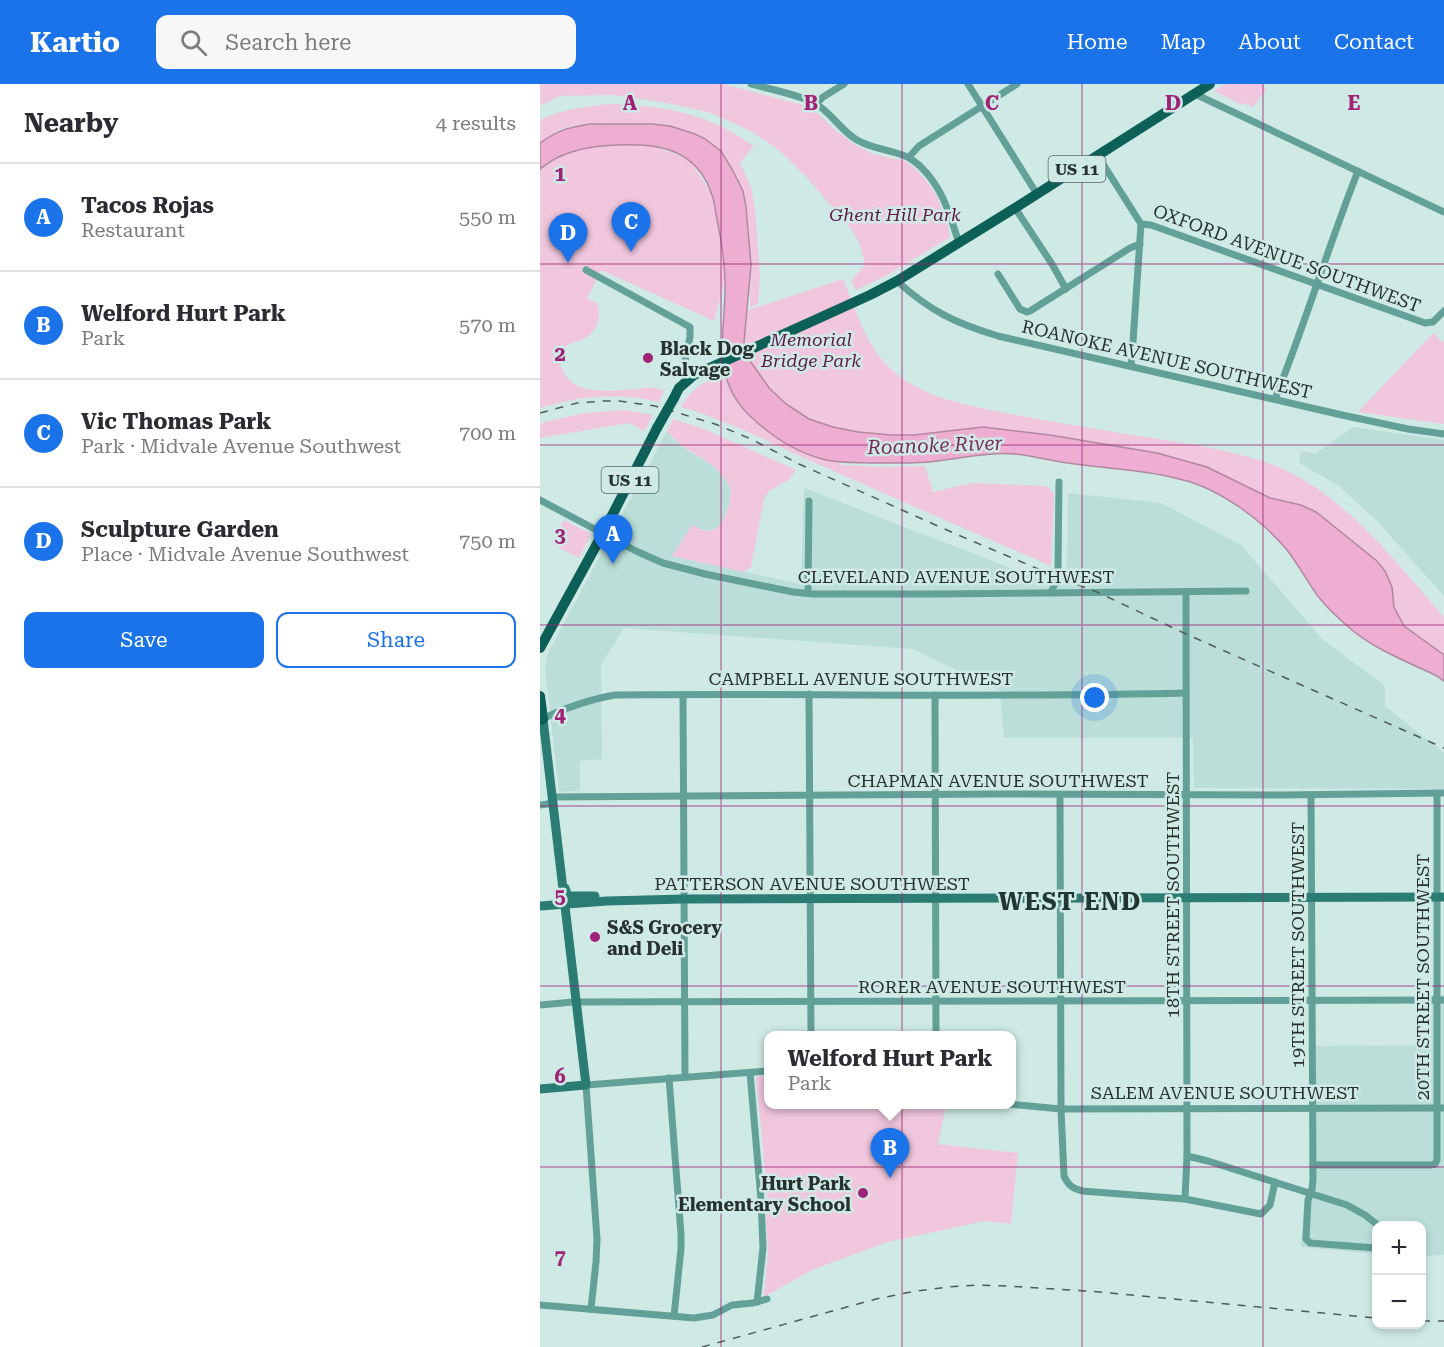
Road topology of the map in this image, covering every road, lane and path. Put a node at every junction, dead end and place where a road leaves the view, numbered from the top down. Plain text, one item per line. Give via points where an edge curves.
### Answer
1 (751, 84) edge
2 (844, 84) edge
3 (968, 84) edge
4 (1017, 84) edge
5 (1209, 84) edge
6 (1195, 94) junction
7 (816, 104) junction
8 (982, 106) junction
9 (1098, 156) junction
10 (909, 157) junction
11 (1358, 171) junction
12 (1037, 194) junction
13 (1015, 208) junction
14 (1444, 212) edge
15 (1141, 224) junction
16 (959, 243) junction
17 (1140, 243) junction
18 (586, 270) dead end
19 (998, 274) dead end
20 (897, 281) junction
21 (1317, 285) junction
22 (1066, 289) junction
23 (1444, 311) edge
24 (1131, 366) junction
25 (686, 381) junction
26 (1275, 399) junction
27 (1444, 434) edge
28 (1059, 482) dead end
29 (540, 500) edge
30 (809, 501) dead end
31 (603, 533) junction
32 (1246, 591) dead end
33 (1186, 592) junction
34 (808, 593) junction
35 (1051, 593) junction
36 (540, 648) edge
37 (1186, 693) junction
38 (809, 694) junction
39 (683, 695) junction
40 (935, 695) junction
41 (540, 696) edge
42 (541, 719) edge
43 (1440, 793) edge
44 (810, 795) junction
45 (935, 795) junction
46 (1060, 795) junction
47 (1187, 795) junction
48 (1311, 795) junction
49 (684, 796) junction
50 (553, 800) junction
51 (540, 805) edge
52 (563, 883) junction
53 (1312, 897) junction
54 (1441, 897) edge
55 (1061, 898) junction
56 (1187, 898) junction
57 (684, 899) junction
58 (810, 899) junction
59 (936, 899) junction
60 (614, 900) junction
61 (566, 904) junction
62 (540, 906) edge
63 (1312, 1000) junction
64 (1441, 1000) edge
65 (1187, 1001) junction
66 (576, 1002) junction
67 (810, 1002) junction
68 (936, 1002) junction
69 (1061, 1002) junction
70 (684, 1003) junction
71 (540, 1005) edge
72 (810, 1031) edge
73 (936, 1031) edge
74 (764, 1071) edge
75 (750, 1073) junction
76 (685, 1077) junction
77 (669, 1078) junction
78 (586, 1085) junction
79 (540, 1089) edge
80 (1016, 1105) edge
81 (1313, 1108) junction
82 (1441, 1108) edge
83 (1061, 1109) junction
84 (1187, 1109) junction
85 (1187, 1156) junction
86 (1312, 1165) junction
87 (1275, 1182) junction
88 (1310, 1194) junction
89 (1185, 1199) junction
90 (1372, 1221) edge
91 (1372, 1248) edge
92 (767, 1299) dead end
93 (757, 1302) junction
94 (540, 1305) edge
95 (591, 1309) junction
96 (674, 1316) junction

1 - 7 street
2 - 7 street
3 - 8 street
4 - 8 street
5 - 6 main road, US 11
6 - 9 main road, US 11
6 - 11 street
7 - 10 street via 858,141
8 - 10 street via 919,146
8 - 12 street
9 - 12 main road, US 11
9 - 15 street, OXFORD AVENUE SOUTHWEST
10 - 16 street via 940,192
11 - 14 street
11 - 21 street
12 - 13 main road, US 11
13 - 16 main road, US 11
13 - 22 street
15 - 17 street
15 - 21 street, OXFORD AVENUE SOUTHWEST
16 - 20 main road, US 11
17 - 22 street
17 - 24 street
18 - 25 street via 690,327 682,375
19 - 22 street via 1020,309 1027,312
20 - 24 street, ROANOKE AVENUE SOUTHWEST via 934,310 963,324 998,336
20 - 25 main road, US 11
21 - 23 street, OXFORD AVENUE SOUTHWEST via 1425,324
21 - 26 street
24 - 26 street, ROANOKE AVENUE SOUTHWEST
25 - 31 main road, US 11, bridge
26 - 27 street, ROANOKE AVENUE SOUTHWEST
28 - 35 street via 1058,568
29 - 31 street, CLEVELAND AVENUE SOUTHWEST
30 - 34 street
31 - 34 street, CLEVELAND AVENUE SOUTHWEST via 663,563
31 - 36 main road, US 11
32 - 33 street, CLEVELAND AVENUE SOUTHWEST
33 - 35 street, CLEVELAND AVENUE SOUTHWEST
33 - 37 street, 18TH STREET SOUTHWEST
34 - 35 street, CLEVELAND AVENUE SOUTHWEST
37 - 40 street, CAMPBELL AVENUE SOUTHWEST
37 - 47 street, 18TH STREET SOUTHWEST
38 - 39 street, CAMPBELL AVENUE SOUTHWEST
38 - 40 street, CAMPBELL AVENUE SOUTHWEST
38 - 44 street
39 - 42 street, CAMPBELL AVENUE SOUTHWEST via 606,697
39 - 49 street
40 - 45 street
41 - 42 main road
42 - 50 main road
43 - 48 street, CHAPMAN AVENUE SOUTHWEST
43 - 54 street, 20TH STREET SOUTHWEST
44 - 45 street, CHAPMAN AVENUE SOUTHWEST
44 - 49 street, CHAPMAN AVENUE SOUTHWEST
44 - 58 street
45 - 46 street, CHAPMAN AVENUE SOUTHWEST
45 - 59 street
46 - 47 street, CHAPMAN AVENUE SOUTHWEST
46 - 55 street
47 - 48 street, CHAPMAN AVENUE SOUTHWEST
47 - 56 street, 18TH STREET SOUTHWEST
48 - 53 street, 19TH STREET SOUTHWEST
49 - 50 street, CHAPMAN AVENUE SOUTHWEST
49 - 57 street
50 - 51 street, CHAPMAN AVENUE SOUTHWEST
50 - 52 main road
52 - 60 main road via 568,895
52 - 61 main road
53 - 54 main road, PATTERSON AVENUE SOUTHWEST
53 - 56 main road, PATTERSON AVENUE SOUTHWEST
53 - 63 street, 19TH STREET SOUTHWEST
54 - 64 street, 20TH STREET SOUTHWEST
55 - 56 main road, PATTERSON AVENUE SOUTHWEST
55 - 59 main road, PATTERSON AVENUE SOUTHWEST
55 - 69 street
56 - 65 street, 18TH STREET SOUTHWEST
57 - 58 main road, PATTERSON AVENUE SOUTHWEST
57 - 60 main road, PATTERSON AVENUE SOUTHWEST
57 - 70 street
58 - 59 main road, PATTERSON AVENUE SOUTHWEST
58 - 67 street
59 - 68 street
60 - 61 main road, PATTERSON AVENUE SOUTHWEST
61 - 62 main road, PATTERSON AVENUE SOUTHWEST
61 - 66 main road
63 - 64 street, RORER AVENUE SOUTHWEST
63 - 65 street, RORER AVENUE SOUTHWEST
63 - 81 street, 19TH STREET SOUTHWEST
64 - 82 street, 20TH STREET SOUTHWEST
65 - 69 street, RORER AVENUE SOUTHWEST
65 - 84 street, 18TH STREET SOUTHWEST
66 - 70 street, RORER AVENUE SOUTHWEST
66 - 71 street, RORER AVENUE SOUTHWEST
66 - 78 main road
67 - 68 street, RORER AVENUE SOUTHWEST
67 - 70 street, RORER AVENUE SOUTHWEST
67 - 72 street
68 - 69 street, RORER AVENUE SOUTHWEST
68 - 73 street
69 - 83 street
70 - 76 street
74 - 75 street
75 - 76 street
75 - 93 street via 763,1248
76 - 77 street
77 - 78 street
77 - 96 street via 681,1234
78 - 79 main road
78 - 95 street via 597,1239
80 - 83 street, SALEM AVENUE SOUTHWEST
81 - 82 street, SALEM AVENUE SOUTHWEST
81 - 84 street, SALEM AVENUE SOUTHWEST
81 - 86 street, 19TH STREET SOUTHWEST
82 - 86 street, 20TH STREET SOUTHWEST via 1435,1164
83 - 84 street, SALEM AVENUE SOUTHWEST
83 - 89 street via 1064,1176 1068,1185 1082,1191
84 - 85 street, 18TH STREET SOUTHWEST
85 - 87 street
85 - 89 street, 18TH STREET SOUTHWEST
86 - 88 street, 19TH STREET SOUTHWEST
87 - 88 street
87 - 89 street via 1270,1205 1261,1214
88 - 90 street via 1355,1209
88 - 91 street, 19TH STREET SOUTHWEST via 1308,1242
92 - 93 street
93 - 96 street via 732,1305 704,1317
94 - 95 street
95 - 96 street

